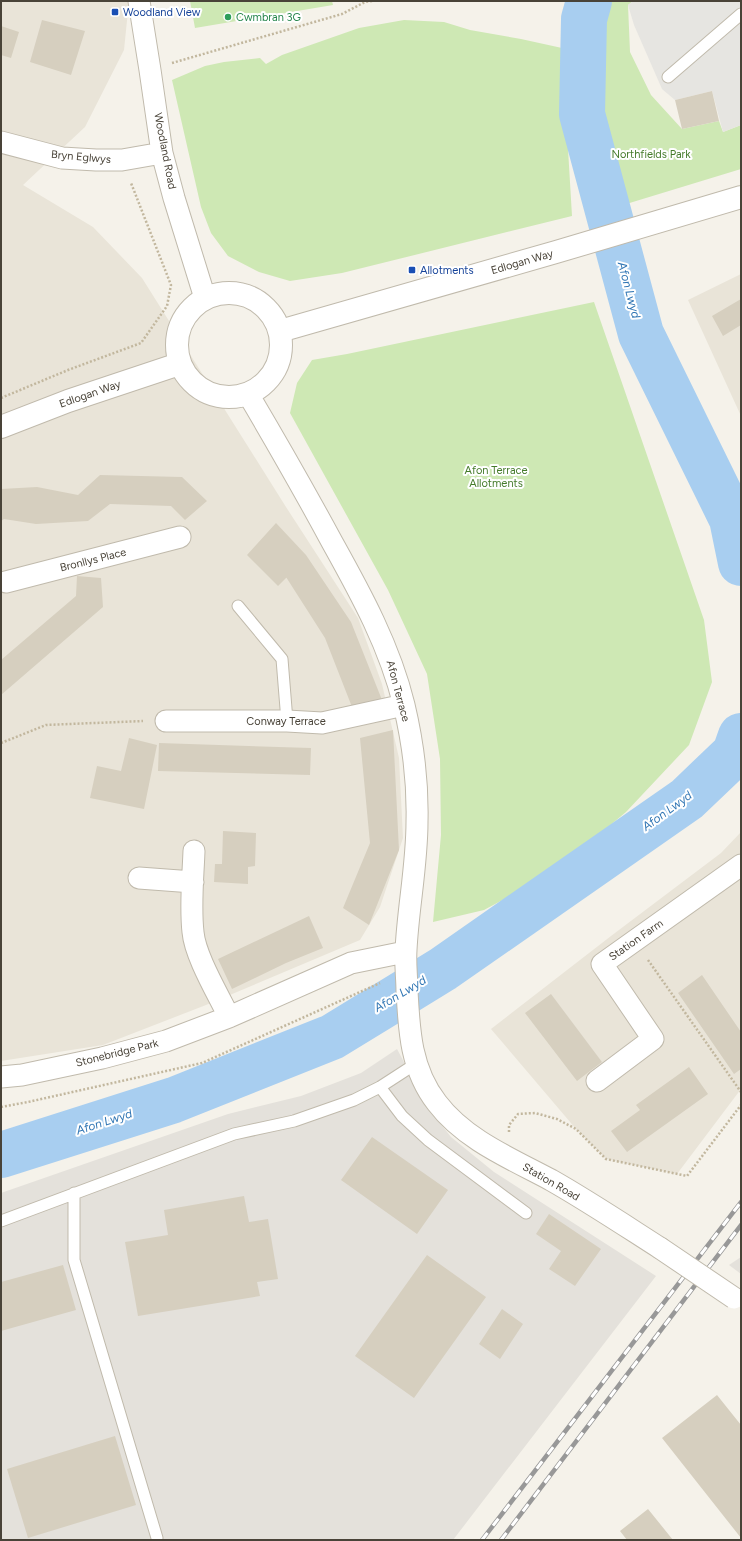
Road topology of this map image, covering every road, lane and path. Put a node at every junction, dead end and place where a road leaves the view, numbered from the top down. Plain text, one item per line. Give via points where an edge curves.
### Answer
1 (138, 1) edge
2 (741, 14) edge
3 (668, 77) dead end
4 (1, 142) edge
5 (162, 153) junction
6 (741, 197) edge
7 (205, 298) junction
8 (280, 331) junction
9 (179, 364) junction
10 (248, 394) junction
11 (1, 427) edge
12 (180, 538) dead end
13 (3, 582) edge
14 (238, 606) dead end
15 (404, 705) junction
16 (166, 721) joint
17 (287, 721) junction
18 (1, 743) edge
19 (194, 851) dead end
20 (741, 865) edge
21 (139, 878) dead end
22 (193, 882) junction
23 (634, 941) junction
24 (406, 961) junction
25 (229, 1017) junction
26 (409, 1022) joint
27 (417, 1063) junction
28 (1, 1078) edge
29 (597, 1081) dead end
30 (380, 1087) junction
31 (741, 1092) edge
32 (741, 1105) edge
33 (509, 1158) junction
34 (74, 1193) junction
35 (526, 1213) dead end
36 (1, 1221) edge
37 (738, 1300) edge
38 (157, 1538) dead end

1 - 5 street, Woodland Road
2 - 3 lane
4 - 5 street, Bryn Eglwys via 62,158 122,160
5 - 7 street, Woodland Road
6 - 8 street, Edlogan Way
7 - 8 street via 227,293 250,297 269,311
7 - 9 street via 190,310 180,326 176,345
8 - 10 street via 281,350 276,369 265,384
9 - 10 street via 190,381 207,394 228,398
9 - 11 street, Edlogan Way via 68,401
10 - 15 street, Afon Terrace via 360,592 387,651
12 - 13 street, Bronllys Place
14 - 17 lane via 282,658
15 - 17 street, Conway Terrace via 322,723
15 - 24 street, Afon Terrace via 414,763 417,823
16 - 17 street, Conway Terrace
16 - 18 path via 46,725
19 - 22 street
20 - 23 street, Station Farm
21 - 22 street
22 - 25 street via 193,933 200,957
23 - 29 street, Station Farm via 602,964 652,1040
23 - 31 path
24 - 25 street, Stonebridge Park via 351,963
24 - 26 street, Afon Terrace
25 - 28 street, Stonebridge Park via 166,1041 102,1058
26 - 27 street, Station Road via 411,1043
27 - 30 lane
27 - 33 street, Station Road via 426,1086 452,1120
30 - 34 lane via 354,1100 302,1119 234,1134
30 - 35 lane via 402,1116 428,1140
32 - 33 path via 687,1176 606,1159 576,1128 535,1113 518,1114 509,1124
33 - 37 street, Station Road, bridge via 552,1181
34 - 36 lane
34 - 38 lane via 74,1260

